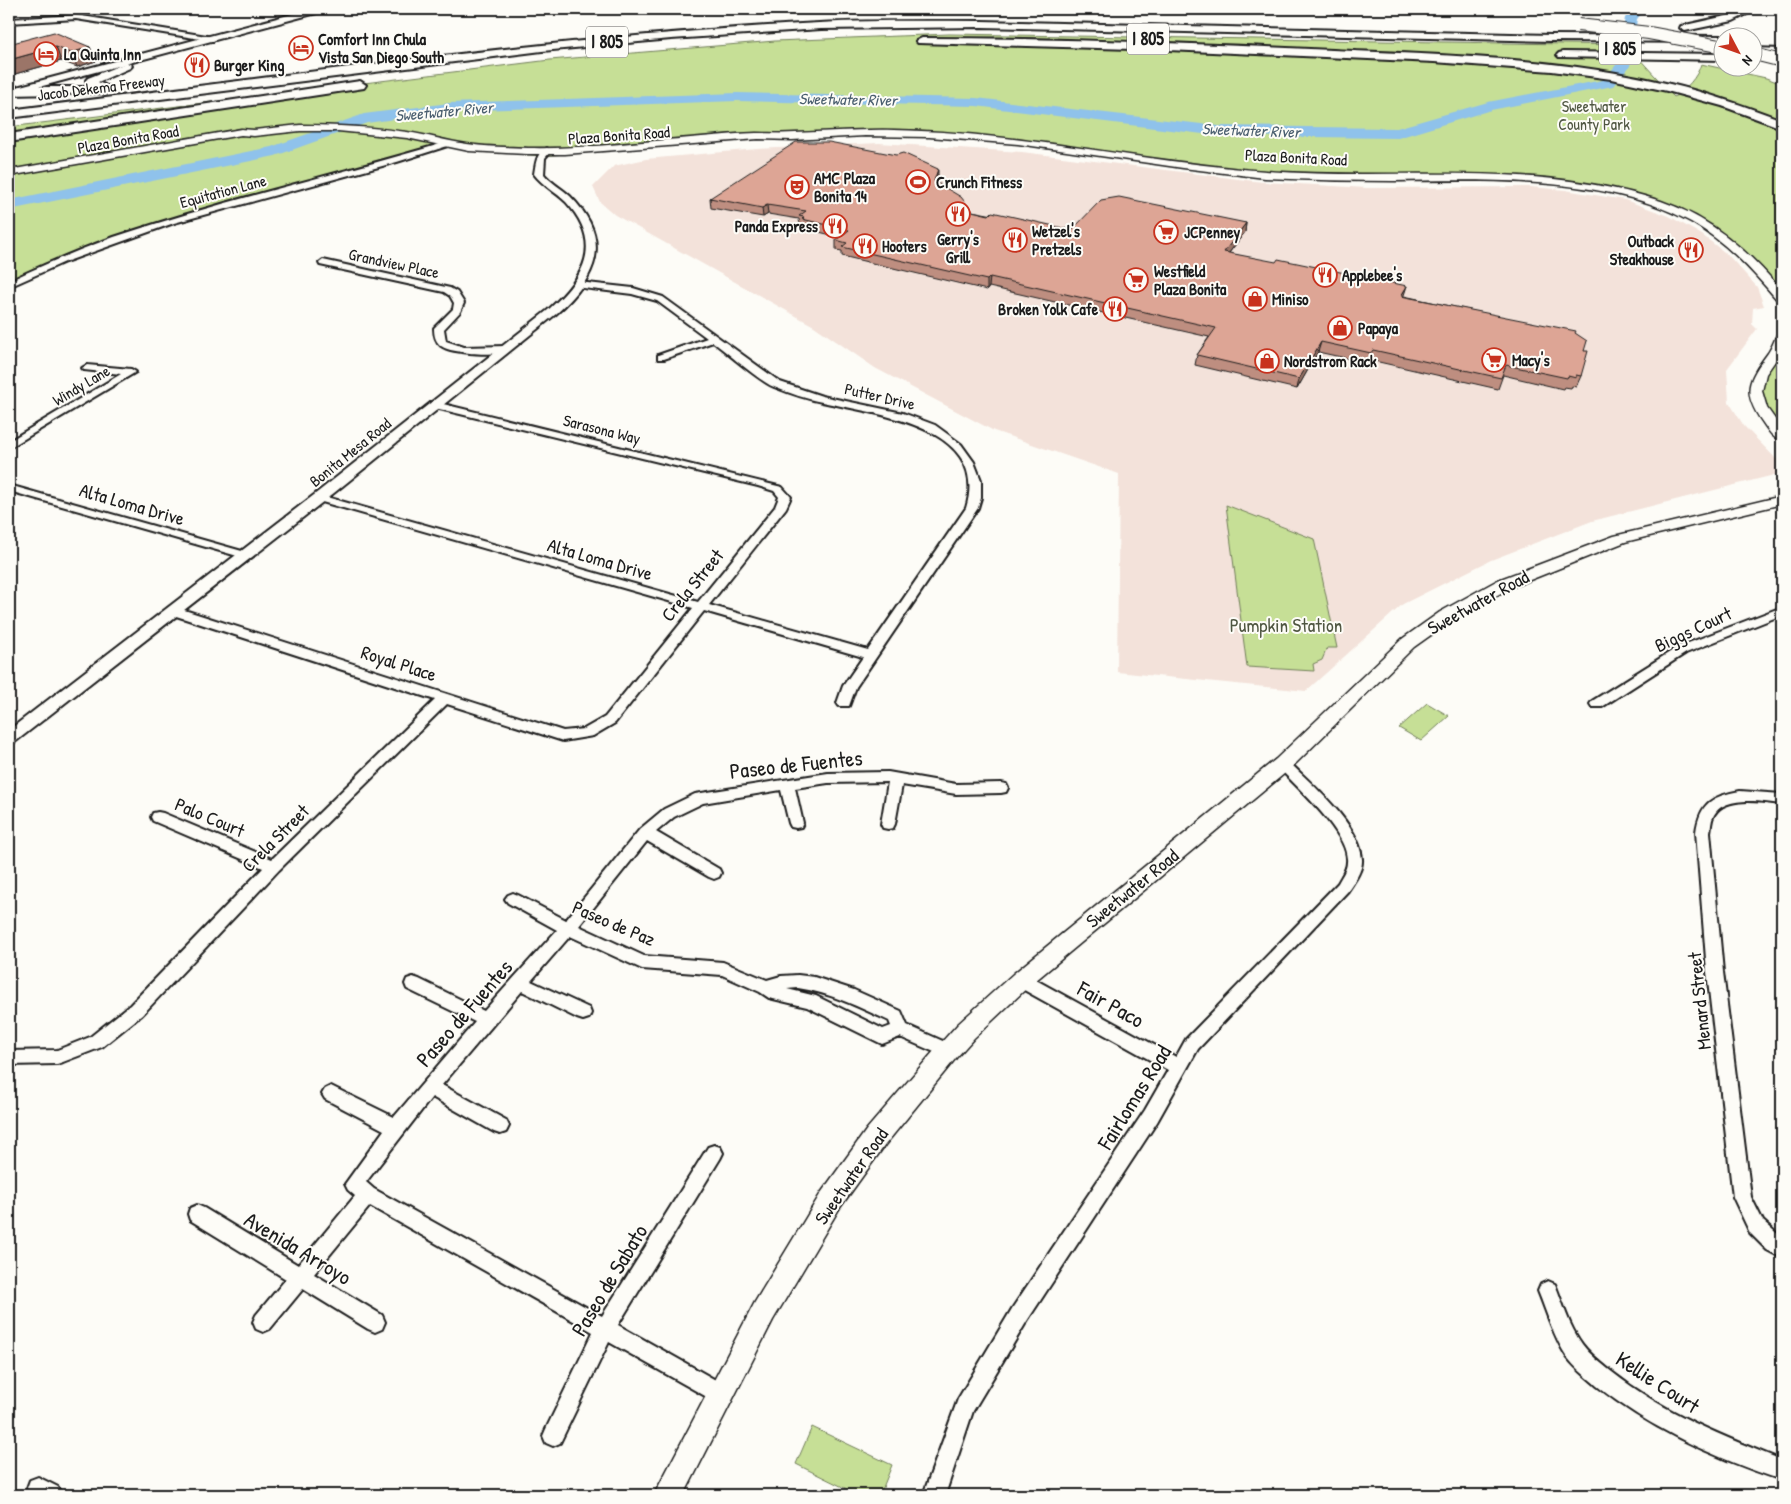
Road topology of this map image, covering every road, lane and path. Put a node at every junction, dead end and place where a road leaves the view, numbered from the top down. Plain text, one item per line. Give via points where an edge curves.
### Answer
1 (321, 9) edge
2 (1748, 11) edge
3 (9, 21) edge
4 (1391, 23) dead end
5 (1570, 24) dead end
6 (1146, 27) junction
7 (1551, 38) junction
8 (213, 39) junction
9 (1714, 39) edge
10 (542, 48) junction
11 (1209, 48) junction
12 (1714, 50) edge
13 (1714, 52) edge
14 (1714, 52) edge
15 (1764, 53) edge
16 (1532, 54) dead end
17 (1552, 54) dead end
18 (1782, 55) edge
19 (1764, 58) edge
20 (126, 66) junction
21 (113, 88) dead end
22 (39, 90) junction
23 (10, 93) edge
24 (9, 114) edge
25 (9, 124) edge
26 (1782, 124) edge
27 (254, 133) junction
28 (9, 138) edge
29 (772, 138) joint
30 (450, 144) junction
31 (469, 148) joint
32 (544, 154) junction
33 (9, 173) edge
34 (9, 178) edge
35 (323, 263) dead end
36 (9, 284) edge
37 (578, 285) junction
38 (1782, 298) edge
39 (1782, 338) edge
40 (712, 339) junction
41 (506, 349) junction
42 (661, 357) dead end
43 (87, 368) dead end
44 (435, 405) junction
45 (1782, 437) edge
46 (9, 445) edge
47 (761, 484) joint
48 (9, 488) edge
49 (319, 498) junction
50 (1782, 500) edge
51 (245, 555) junction
52 (700, 608) junction
53 (174, 611) junction
54 (1782, 611) edge
55 (871, 655) junction
56 (445, 698) junction
57 (844, 703) dead end
58 (1597, 704) dead end
59 (610, 720) joint
60 (9, 738) edge
61 (1283, 764) junction
62 (896, 778) junction
63 (787, 785) junction
64 (1001, 788) dead end
65 (1782, 799) edge
66 (158, 817) dead end
67 (796, 823) dead end
68 (888, 824) dead end
69 (645, 833) junction
70 (274, 866) junction
71 (714, 873) dead end
72 (513, 899) dead end
73 (568, 928) junction
74 (1021, 980) junction
75 (520, 983) junction
76 (414, 984) dead end
77 (766, 987) junction
78 (583, 1013) dead end
79 (486, 1020) junction
80 (901, 1030) junction
81 (948, 1051) junction
82 (9, 1058) edge
83 (1179, 1068) junction
84 (430, 1087) junction
85 (331, 1094) dead end
86 (500, 1126) dead end
87 (397, 1128) junction
88 (714, 1153) dead end
89 (368, 1195) junction
90 (197, 1214) dead end
91 (1782, 1249) edge
92 (299, 1277) junction
93 (1548, 1291) dead end
94 (263, 1322) dead end
95 (375, 1322) dead end
96 (604, 1330) junction
97 (721, 1394) junction
98 (553, 1436) dead end
99 (1782, 1470) edge
100 (669, 1495) edge
101 (934, 1495) edge

1 - 8 main road
2 - 7 highway, bridge via 1709,25 1677,30
3 - 8 street via 76,17
4 - 6 highway
5 - 12 highway, bridge via 1632,30
6 - 7 highway, Jacob Dekema Freeway / I 805
6 - 10 highway, Jacob Dekema Freeway / I 805 via 821,26
7 - 9 highway, Jacob Dekema Freeway / I 805, bridge
8 - 20 main road
8 - 23 main road via 180,45
10 - 22 highway via 455,51 91,91
10 - 24 highway, Jacob Dekema Freeway / I 805
11 - 13 highway, I 805 via 908,39 1313,42
11 - 16 highway
11 - 26 highway via 1448,58 1601,73 1690,93
14 - 17 highway
15 - 18 highway, bridge
18 - 19 highway
20 - 21 highway via 92,81 94,86
20 - 22 main road
22 - 23 highway
25 - 28 highway, Jacob Dekema Freeway via 379,81
27 - 30 main road, Plaza Bonita Road via 338,128 407,135
27 - 33 main road, Plaza Bonita Road via 241,132
27 - 34 main road, Plaza Bonita Road
29 - 32 main road, Plaza Bonita Road
29 - 38 main road, Plaza Bonita Road via 852,133 919,134 1008,140 1264,174 1516,177 1586,185 1656,203 1708,226 1752,262
30 - 31 main road, Plaza Bonita Road
30 - 36 street, Equitation Lane via 170,221 51,264
31 - 32 main road, Plaza Bonita Road via 477,152
32 - 37 street, Bonita Mesa Road via 539,174 577,208 587,222 592,238 590,262
35 - 41 street, Grandview Place via 447,290 459,303 457,310 439,328 439,338 444,344 467,350
37 - 40 street, Putter Drive via 633,291 660,299
37 - 41 street, Bonita Mesa Road via 552,312
39 - 45 main road via 1758,376 1756,388 1757,402 1763,414
40 - 42 street
40 - 55 street, Putter Drive via 776,384 820,399 899,415 931,427 957,446 974,471 976,489 972,508
41 - 44 street, Bonita Mesa Road
43 - 46 street, Windy Lane via 131,372
44 - 47 street, Sarasona Way
44 - 49 street, Bonita Mesa Road
47 - 52 street, Crela Street via 778,489 785,497 780,508
48 - 51 street, Alta Loma Drive
49 - 51 street, Bonita Mesa Road
49 - 52 street, Alta Loma Drive
50 - 61 main road, Sweetwater Road via 1620,539 1504,584 1446,616 1408,643
51 - 53 street, Bonita Mesa Road
52 - 55 street, Alta Loma Drive
52 - 59 street, Crela Street
53 - 56 street, Royal Place
53 - 60 street, Bonita Mesa Road
54 - 58 street, Biggs Court via 1682,650
55 - 57 street, Putter Drive via 850,686
56 - 59 street, Royal Place via 563,736 590,732
56 - 70 street, Crela Street
61 - 74 main road, Sweetwater Road
61 - 83 street, Fairlomas Road via 1334,818 1353,848 1356,861 1343,887 1192,1044
62 - 63 street, Paseo de Fuentes via 828,778
62 - 64 street, Paseo de Fuentes via 956,789
62 - 68 street
63 - 67 street
63 - 69 street, Paseo de Fuentes via 700,798 669,813
65 - 91 street, Menard Street via 1734,797 1719,803 1706,814 1703,832 1715,972 1742,1197 1753,1225
66 - 70 street, Palo Court
69 - 71 street
69 - 73 street, Paseo de Fuentes
70 - 82 street, Crela Street via 136,1010 96,1042 57,1056
72 - 73 street, Paseo de Paz
73 - 75 street, Paseo de Fuentes
73 - 77 street, Paseo de Paz via 642,962 723,969
74 - 81 main road, Sweetwater Road
74 - 83 street, Fair Paco
75 - 78 street
75 - 79 street, Paseo de Fuentes
76 - 79 street
77 - 80 street, Paseo de Paz via 775,993 810,1001 882,1037
77 - 80 street via 777,982 820,984 895,1016
79 - 84 street, Paseo de Fuentes
80 - 81 street
81 - 97 main road, Sweetwater Road via 876,1137 830,1201 764,1311
83 - 101 street, Fairlomas Road via 964,1406
84 - 86 street
84 - 87 street, Paseo de Fuentes
85 - 87 street
87 - 89 street, Paseo de Fuentes via 354,1184
88 - 96 street, Paseo de Sabato
89 - 92 street
89 - 96 street
90 - 92 street, Avenida Arroyo
92 - 94 street
92 - 95 street, Avenida Arroyo
93 - 99 street, Kellie Court via 1574,1350 1622,1392 1682,1429
96 - 97 street
96 - 98 street, Paseo de Sabato
97 - 100 main road, Sweetwater Road

